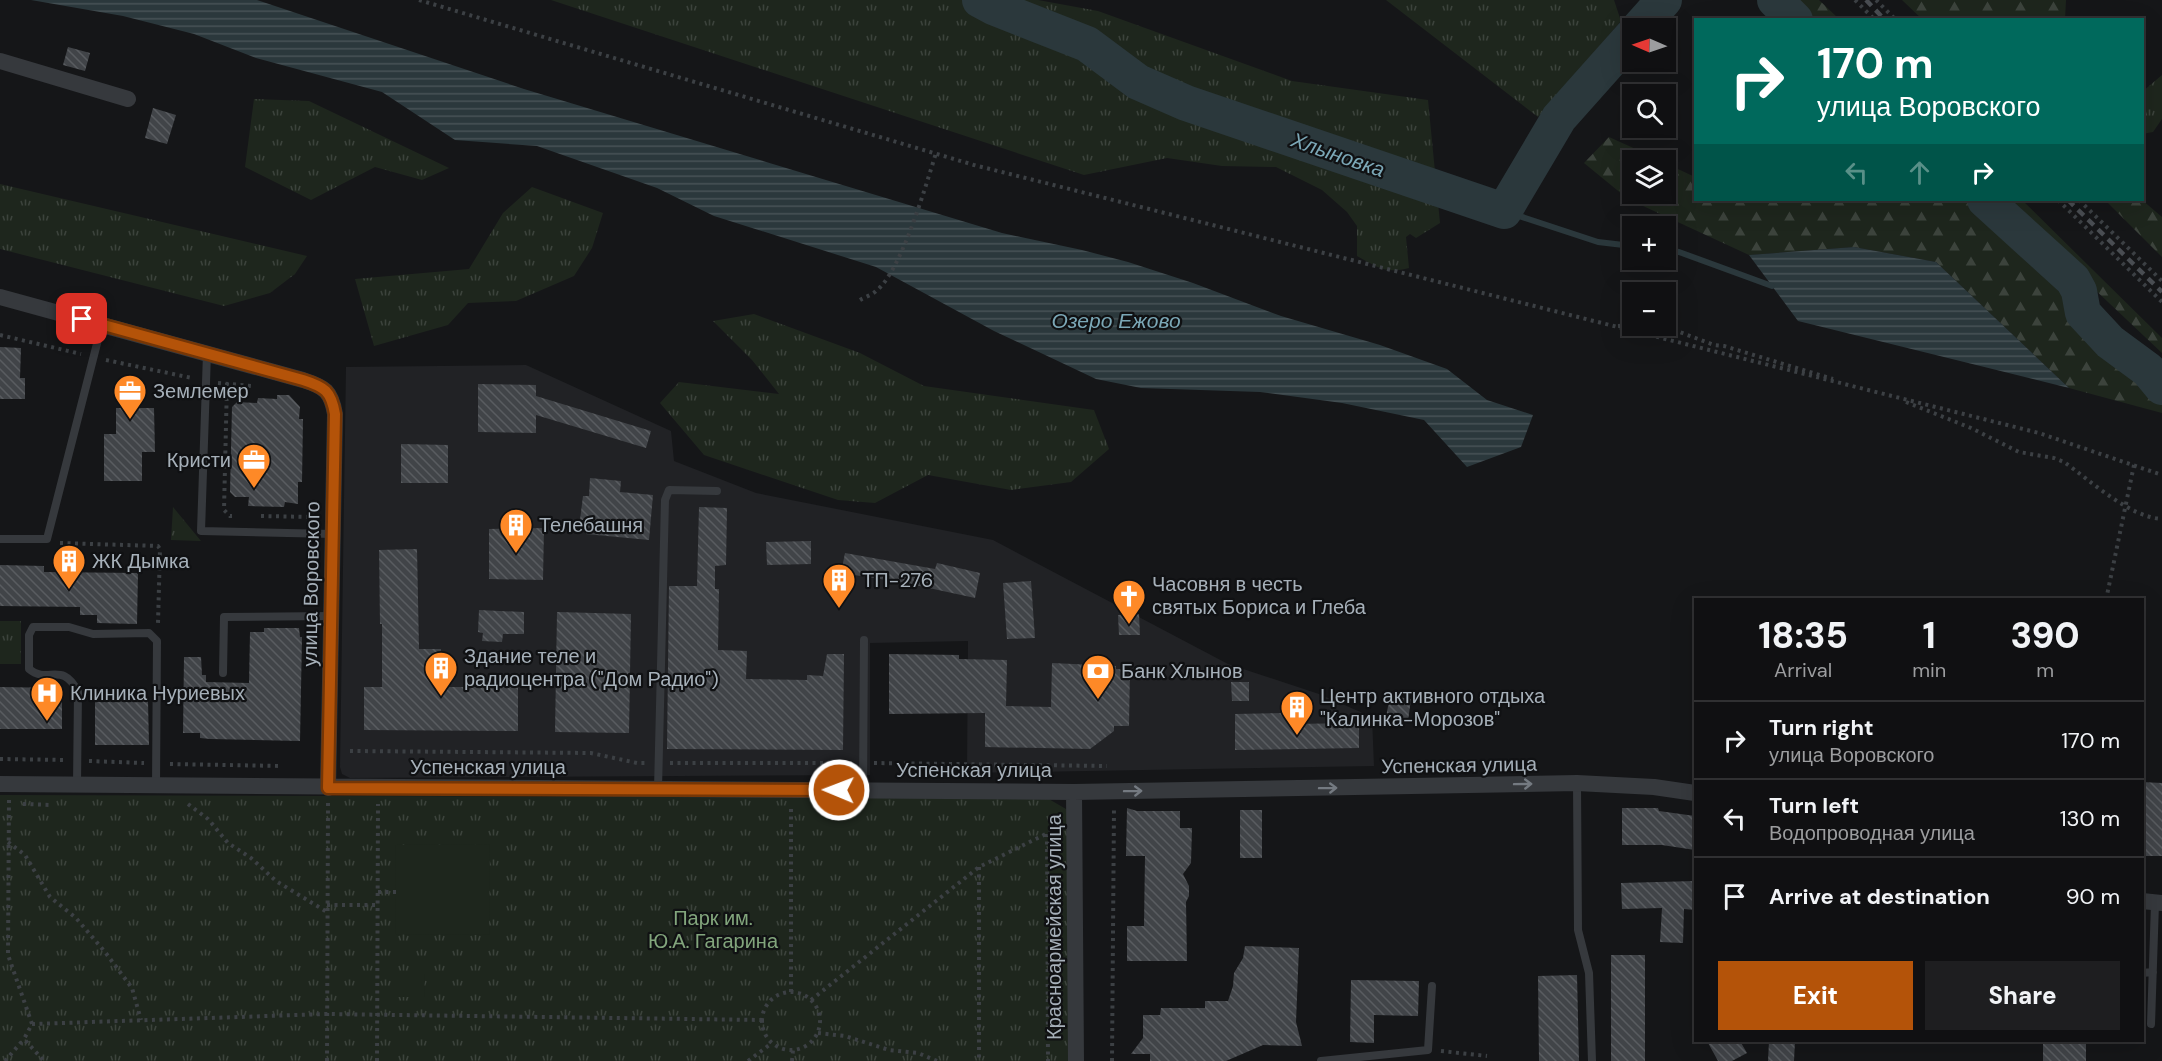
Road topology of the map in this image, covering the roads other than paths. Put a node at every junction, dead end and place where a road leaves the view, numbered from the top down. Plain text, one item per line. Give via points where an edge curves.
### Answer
1 (0, 61) edge
2 (128, 99) dead end
3 (0, 297) edge
4 (102, 324) junction
5 (207, 353) junction
6 (717, 491) dead end
7 (333, 534) junction
8 (0, 539) edge
9 (331, 616) junction
10 (864, 640) dead end
11 (222, 673) dead end
12 (1577, 783) junction
13 (77, 785) junction
14 (156, 786) junction
15 (328, 788) junction
16 (658, 789) junction
17 (863, 790) junction
18 (4, 791) edge
19 (1074, 792) junction
20 (1694, 793) edge
21 (2153, 902) edge
22 (2152, 972) junction
23 (2144, 973) edge
24 (1432, 986) dead end
25 (2151, 1024) dead end
26 (1076, 1061) edge
27 (1321, 1061) edge
28 (1592, 1061) edge

1 - 2 street
3 - 4 street
4 - 5 street
4 - 8 lane via 47,539
5 - 7 street, улица Воровского via 322,386 332,398
5 - 7 lane via 201,531
6 - 16 lane via 669,490 665,500
7 - 9 street, улица Воровского
9 - 11 lane via 225,617
9 - 15 street, улица Воровского
10 - 17 lane
19 -> 12 street, Успенская улица
12 - 20 street, Успенская улица via 1654,786
12 - 28 lane via 1578,930 1589,973
13 - 14 street, Успенская улица
13 - 14 lane via 78,692 72,680 62,675 35,674 28,669 29,635 33,627 69,627 93,634 149,633 158,641
13 - 18 street, Успенская улица
14 - 15 street, Успенская улица
15 - 16 street, Успенская улица
16 - 17 street, Успенская улица
17 - 19 street, Успенская улица
19 - 26 street, Красноармейская улица
21 - 22 lane
22 - 23 lane
22 - 25 lane
24 - 27 lane via 1428,1050

